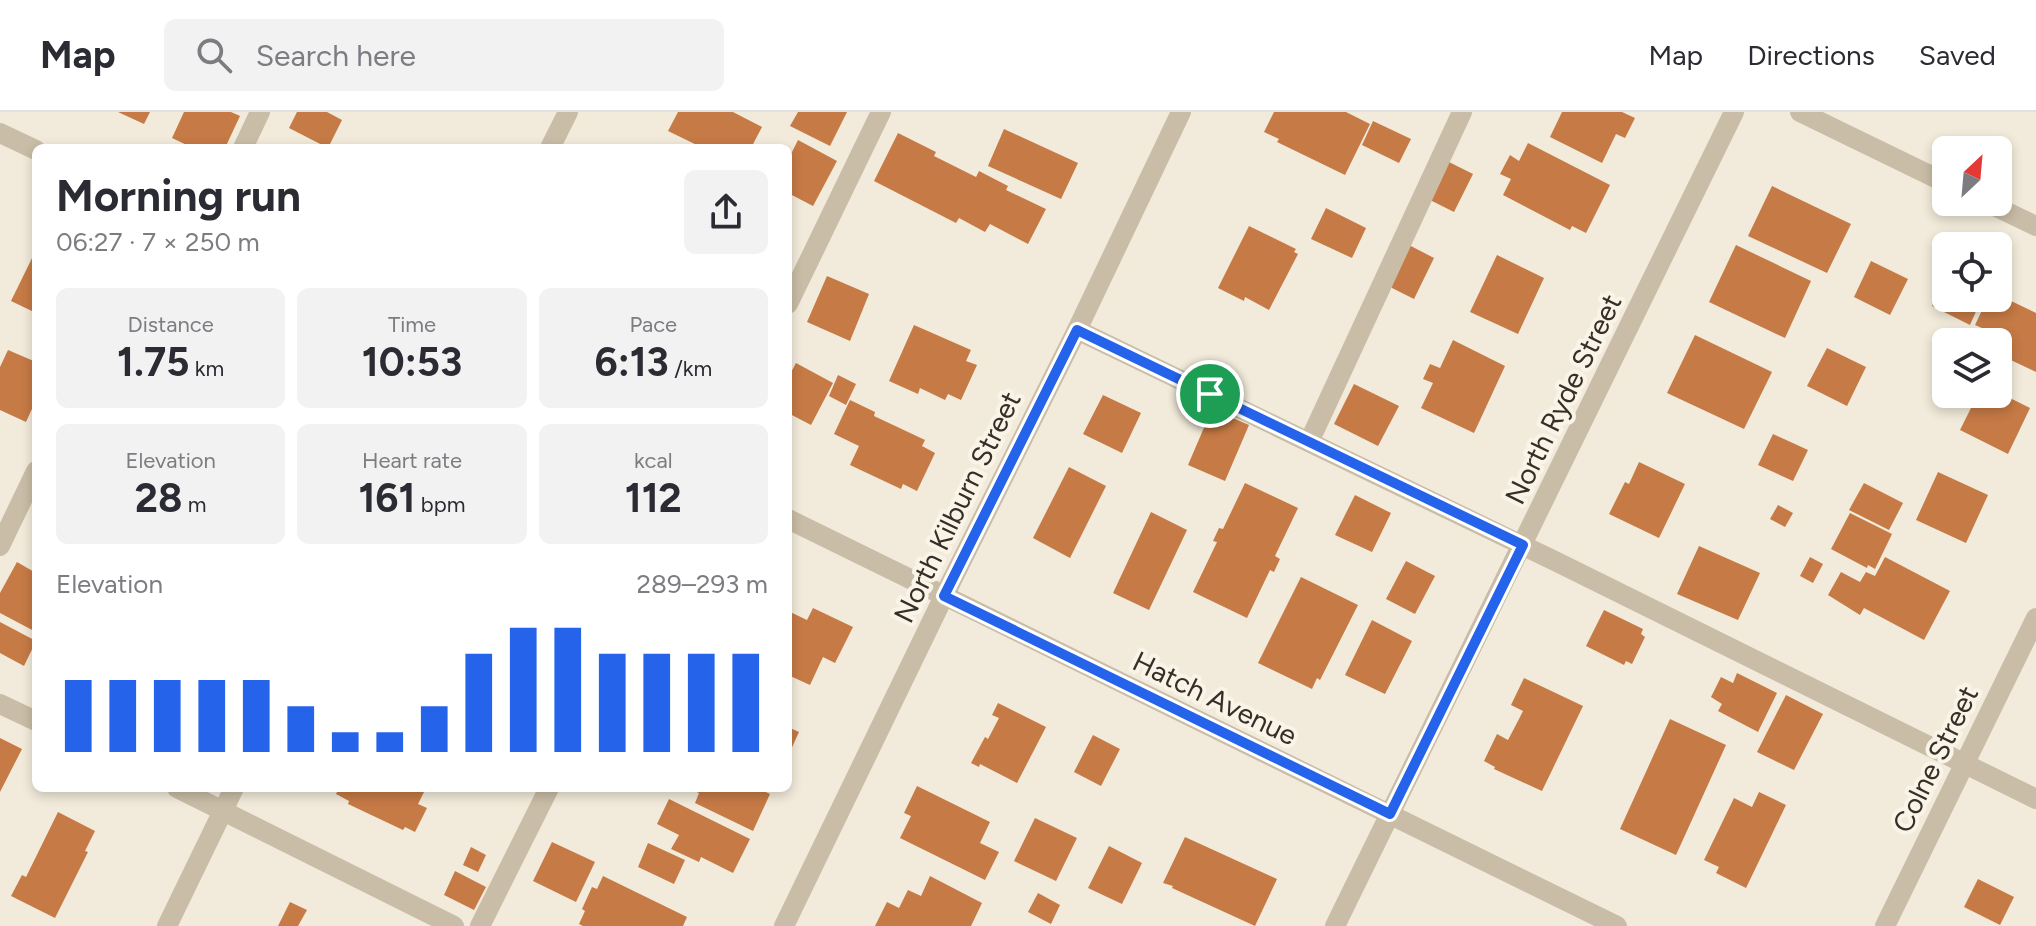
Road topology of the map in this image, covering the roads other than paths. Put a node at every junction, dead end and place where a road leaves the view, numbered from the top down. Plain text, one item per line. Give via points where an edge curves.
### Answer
1 (260, 112) edge
2 (568, 112) edge
3 (881, 112) edge
4 (1181, 112) edge
5 (1462, 112) edge
6 (1734, 112) edge
7 (1800, 112) edge
8 (0, 133) edge
9 (245, 144) edge
10 (552, 144) edge
11 (32, 148) edge
12 (1932, 176) edge
13 (2012, 214) edge
14 (2036, 226) edge
15 (792, 296) edge
16 (1077, 330) junction
17 (1309, 442) junction
18 (32, 479) edge
19 (792, 521) edge
20 (1523, 545) junction
21 (0, 546) edge
22 (944, 596) junction
23 (2036, 618) edge
24 (0, 704) edge
25 (32, 719) edge
26 (1964, 763) junction
27 (185, 792) edge
28 (232, 792) edge
29 (547, 792) edge
30 (2036, 799) edge
31 (223, 810) junction
32 (1390, 814) junction
33 (1612, 925) edge
34 (167, 926) edge
35 (454, 926) edge
36 (480, 926) edge
37 (784, 926) edge
38 (1335, 926) edge
39 (1885, 926) edge

1 - 9 street
2 - 10 street
3 - 15 street
4 - 16 street, North Kilburn Street
5 - 17 street
6 - 20 street, North Ryde Street
7 - 12 street
8 - 11 street
13 - 14 street
16 - 17 street
16 - 22 street, North Kilburn Street
17 - 20 street
18 - 21 street
19 - 22 street, Hatch Avenue
20 - 26 street
20 - 32 street, North Ryde Street
22 - 32 street, Hatch Avenue
22 - 37 street, North Kilburn Street
23 - 26 street, Colne Street
24 - 25 street
26 - 30 street
26 - 39 street, Colne Street
27 - 31 street
28 - 31 street
29 - 36 street
31 - 34 street
31 - 35 street
32 - 33 street, Hatch Avenue
32 - 38 street, North Ryde Street

